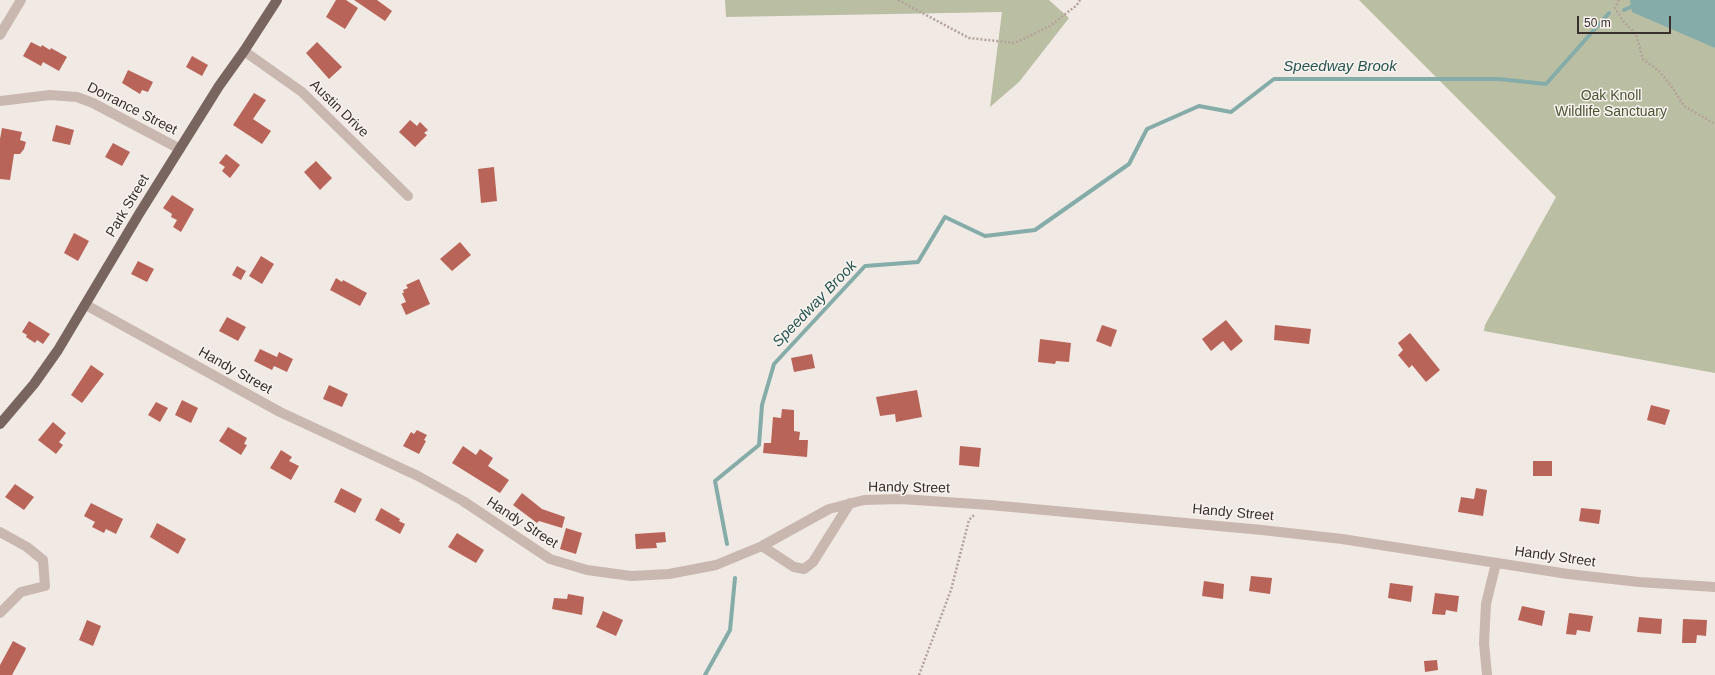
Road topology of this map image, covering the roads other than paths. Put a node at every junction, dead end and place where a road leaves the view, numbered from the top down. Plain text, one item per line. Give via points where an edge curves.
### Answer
1 (21, 0) edge
2 (277, 0) edge
3 (0, 35) edge
4 (244, 51) junction
5 (0, 101) edge
6 (180, 149) junction
7 (408, 196) dead end
8 (86, 305) junction
9 (0, 424) edge
10 (850, 503) junction
11 (0, 532) edge
12 (762, 546) junction
13 (1496, 563) junction
14 (1715, 586) edge
15 (0, 613) edge
16 (1487, 675) edge

1 - 3 street
2 - 4 main road, Park Street
4 - 6 main road, Park Street via 218,86
4 - 7 street, Austin Drive via 302,92
5 - 6 street, Dorrance Street via 50,95 77,97
6 - 8 main road, Park Street
8 - 9 main road, Park Street via 34,384
8 - 12 street, Handy Street via 280,412 418,476 463,501 550,559 586,570 631,576 669,574 716,565
10 - 12 street, Handy Street via 829,509
10 - 12 street via 813,562 804,569 794,567
10 - 13 street, Handy Street via 901,499 1262,530 1342,539
11 - 15 street via 27,547 43,560 46,586 21,592
13 - 14 street, Handy Street via 1639,582
13 - 16 street via 1486,604 1484,643

